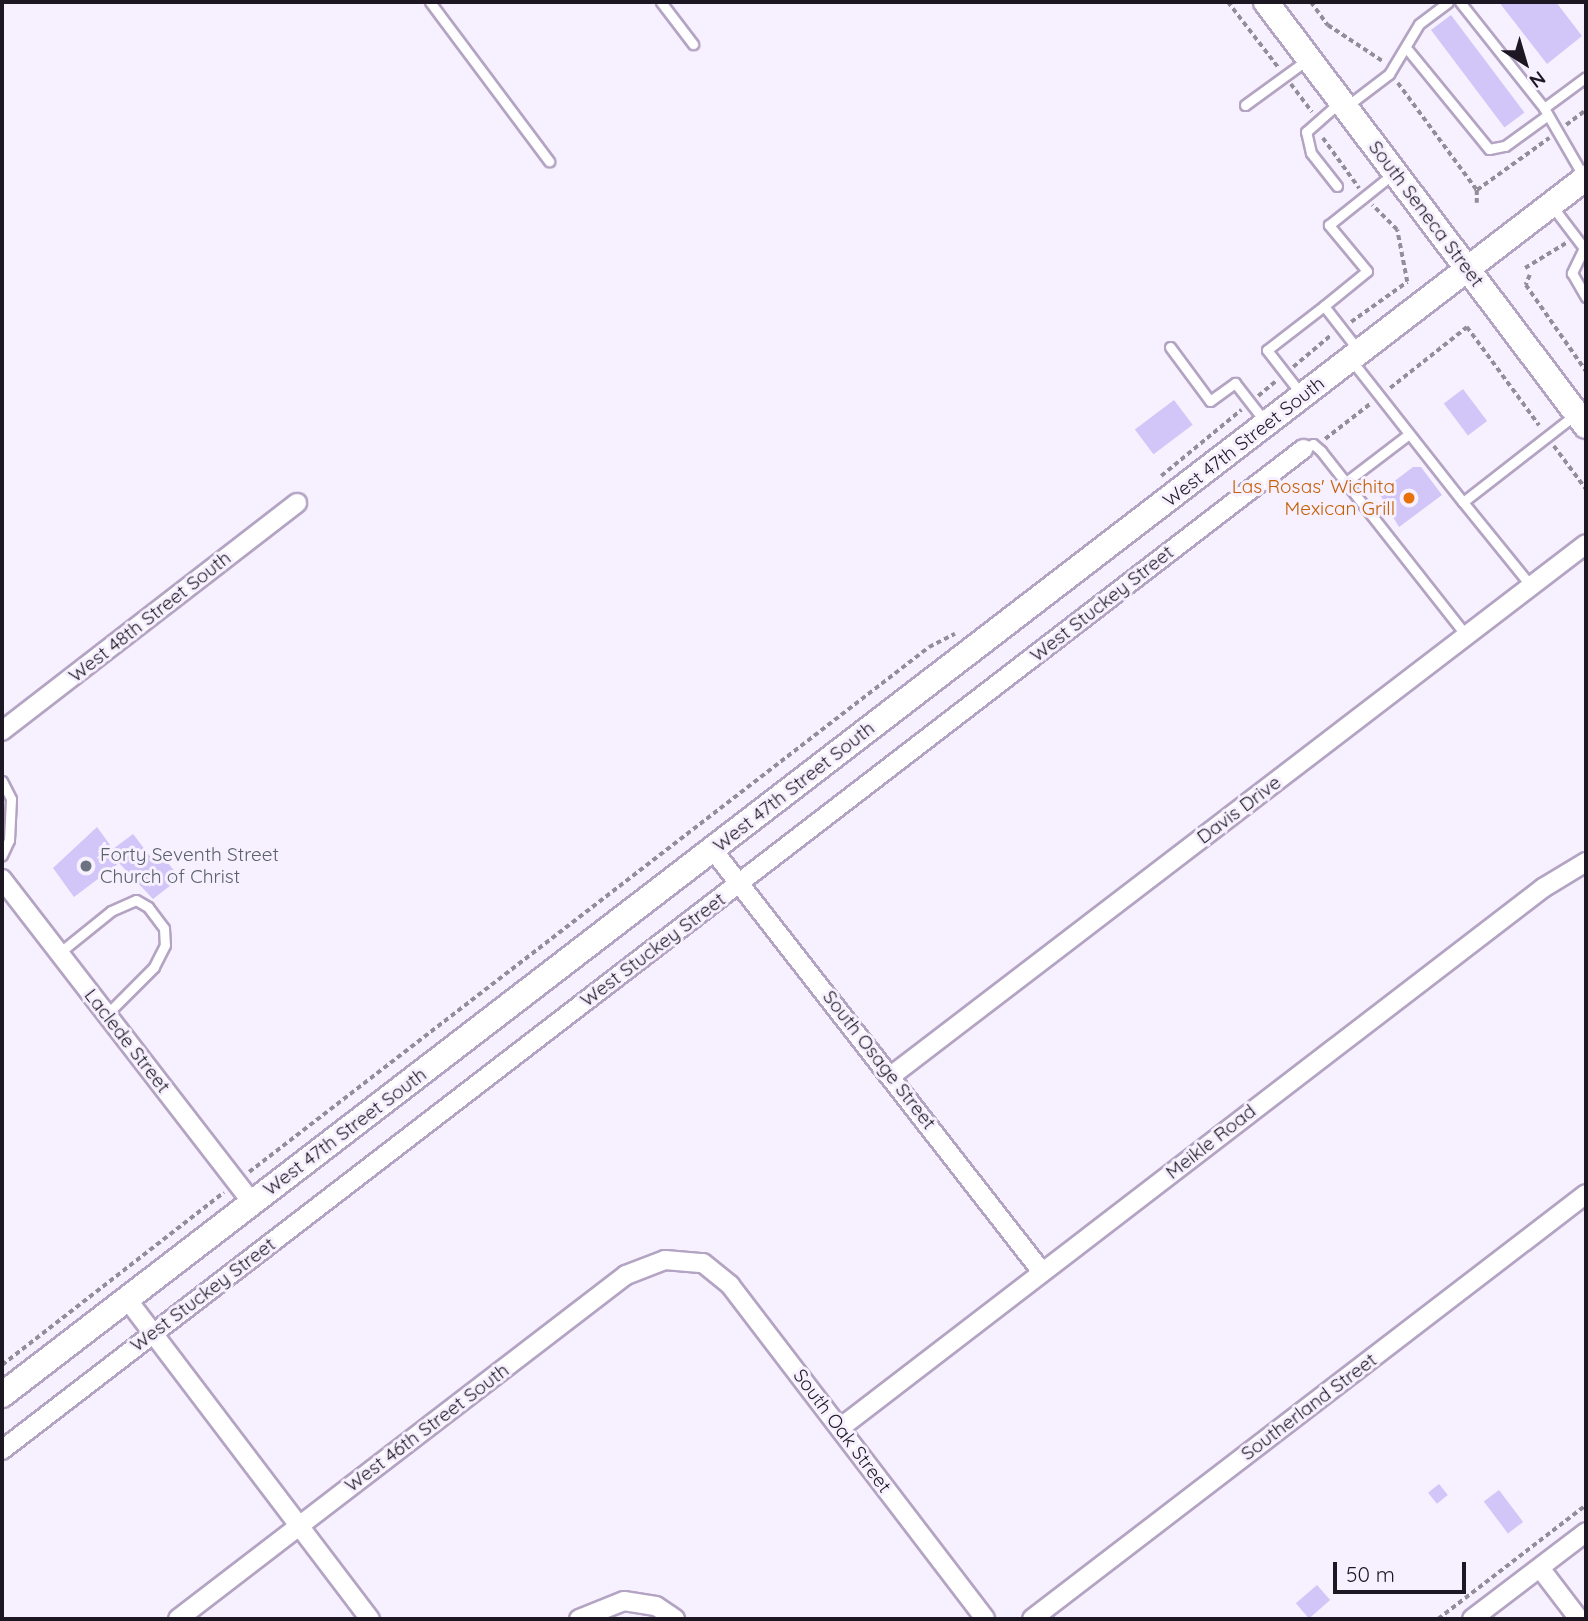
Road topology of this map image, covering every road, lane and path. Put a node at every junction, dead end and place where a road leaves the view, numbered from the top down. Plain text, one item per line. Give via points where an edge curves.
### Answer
1 (430, 2) edge
2 (662, 2) edge
3 (1228, 2) edge
4 (1266, 2) edge
5 (1311, 2) edge
6 (1448, 2) edge
7 (1460, 2) edge
8 (693, 44) dead end
9 (1408, 50) junction
10 (1309, 58) junction
11 (1391, 72) junction
12 (1285, 76) junction
13 (1586, 76) edge
14 (1344, 104) junction
15 (1245, 105) dead end
16 (1586, 110) edge
17 (1545, 113) junction
18 (1319, 121) junction
19 (1554, 134) junction
20 (549, 161) dead end
21 (1395, 173) junction
22 (1586, 179) edge
23 (1337, 186) dead end
24 (1477, 190) junction
25 (1365, 196) junction
26 (1477, 203) dead end
27 (1551, 205) junction
28 (1576, 238) junction
29 (1585, 248) edge
30 (1525, 268) dead end
31 (1467, 270) junction
32 (1530, 275) dead end
33 (1586, 298) edge
34 (1324, 306) junction
35 (1341, 328) junction
36 (1170, 347) dead end
37 (1356, 356) junction
38 (1586, 371) edge
39 (1285, 373) junction
40 (1303, 396) junction
41 (1380, 396) junction
42 (1250, 402) junction
43 (1582, 419) edge
44 (1267, 424) junction
45 (1409, 434) junction
46 (1547, 436) junction
47 (1325, 439) dead end
48 (1303, 449) joint
49 (1154, 482) dead end
50 (1346, 482) junction
51 (1586, 489) edge
52 (1463, 502) junction
53 (297, 503) dead end
54 (1586, 544) edge
55 (1531, 586) junction
56 (964, 630) dead end
57 (1466, 635) junction
58 (2, 731) edge
59 (2, 781) edge
60 (713, 850) junction
61 (2, 855) edge
62 (1586, 862) edge
63 (2, 879) edge
64 (739, 884) junction
65 (59, 953) junction
66 (107, 1015) junction
67 (891, 1076) junction
68 (236, 1183) junction
69 (1586, 1194) edge
70 (252, 1203) junction
71 (687, 1260) joint
72 (1042, 1272) junction
73 (127, 1299) junction
74 (153, 1333) junction
75 (2, 1365) edge
76 (2, 1395) edge
77 (840, 1428) junction
78 (2, 1450) edge
79 (1586, 1505) edge
80 (299, 1525) junction
81 (1586, 1532) edge
82 (1540, 1568) junction
83 (178, 1619) edge
84 (370, 1619) edge
85 (579, 1619) edge
86 (676, 1619) edge
87 (985, 1619) edge
88 (1032, 1619) edge
89 (1438, 1619) edge
90 (1472, 1619) edge
91 (1579, 1619) edge

1 - 20 lane
2 - 8 lane
3 - 12 path
4 - 10 street, South Seneca Street
5 - 11 path via 1328,25
6 - 9 lane via 1419,24
7 - 17 lane
9 - 11 lane
9 - 17 lane via 1489,149 1505,146
10 - 12 lane
10 - 14 street, South Seneca Street
11 - 14 lane
11 - 24 path
12 - 15 lane
12 - 18 path
13 - 17 lane
14 - 18 lane
14 - 21 street, South Seneca Street
16 - 19 path
17 - 19 lane
18 - 23 lane via 1306,132 1311,153
18 - 25 path via 1326,130 1322,140
19 - 22 lane
19 - 24 path
21 - 25 lane
21 - 31 street, South Seneca Street
22 - 27 street, West 47th Street South
24 - 26 path
25 - 34 lane via 1329,225 1367,271
25 - 35 path via 1397,230 1407,282
27 - 28 lane
27 - 31 street, West 47th Street South
28 - 29 lane
28 - 30 path
29 - 33 lane via 1572,273
31 - 37 street, West 47th Street South
31 - 43 street, South Seneca Street
32 - 38 path via 1526,285
34 - 35 lane
34 - 39 lane via 1268,350
35 - 37 lane
35 - 39 path
36 - 42 lane via 1210,401 1235,383
37 - 40 street, West 47th Street South
37 - 41 lane
39 - 40 lane
39 - 42 path
40 - 44 street, West 47th Street South
41 - 45 lane
41 - 46 path via 1467,327
41 - 47 path
42 - 44 lane
42 - 49 path
43 - 46 lane
44 - 60 street, West 47th Street South
45 - 50 lane
45 - 52 lane
46 - 51 path
46 - 52 lane
48 - 50 lane via 1315,446
48 - 64 street, West Stuckey Street
50 - 57 lane
52 - 55 lane
53 - 58 street, West 48th Street South
54 - 55 street, Davis Drive
55 - 57 street, Davis Drive
56 - 68 path via 929,647
57 - 67 street, Davis Drive
59 - 61 lane via 11,799 11,821
60 - 64 street, South Osage Street
60 - 70 street, West 47th Street South
62 - 72 street, Meikle Road via 1543,888
63 - 65 street, Laclede Street
64 - 67 street, South Osage Street
64 - 74 street, West Stuckey Street
65 - 66 street, Laclede Street
65 - 66 lane via 111,911 136,900 148,907 164,928 165,945 154,967
66 - 68 street, Laclede Street
67 - 72 street, South Osage Street
68 - 70 street, Laclede Street
68 - 75 path
69 - 88 street, Southerland Street
70 - 73 street, West 47th Street South
71 - 77 street, South Oak Street via 703,1263 730,1285
71 - 80 street, West 46th Street South via 646,1265 626,1275
72 - 77 street, Meikle Road
73 - 74 street
73 - 76 street, West 47th Street South
74 - 78 street, West Stuckey Street
74 - 80 street
77 - 87 street, South Oak Street
79 - 89 path
80 - 83 street, West 46th Street South
80 - 84 street
81 - 82 street
82 - 90 street
82 - 91 street
85 - 86 street via 624,1601 656,1606

